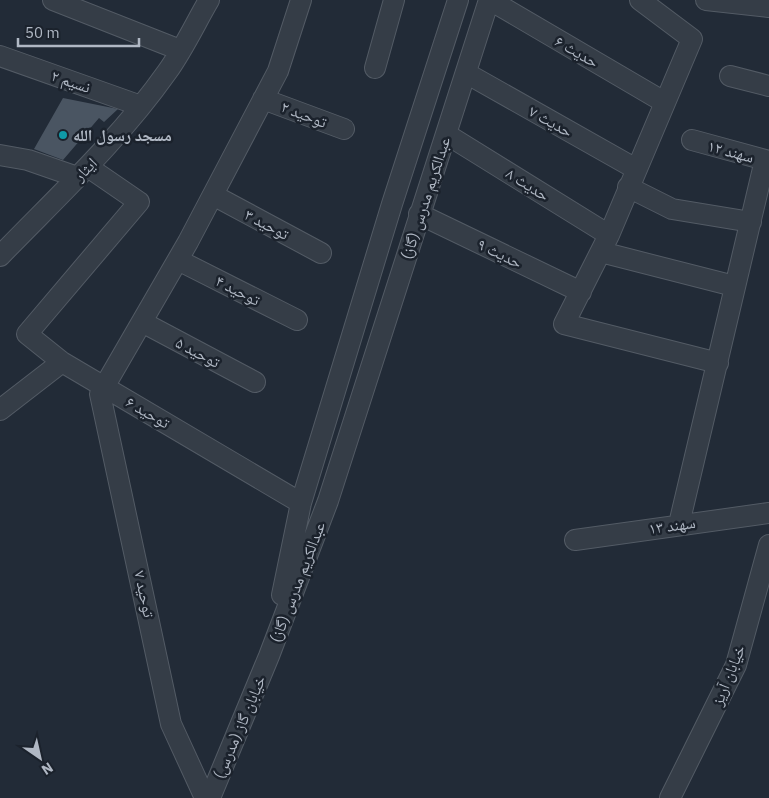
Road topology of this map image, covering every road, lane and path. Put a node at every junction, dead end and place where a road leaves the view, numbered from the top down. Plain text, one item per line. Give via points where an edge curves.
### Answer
1 (53, 0) edge
2 (209, 0) edge
3 (301, 0) edge
4 (394, 0) edge
5 (458, 0) edge
6 (489, 0) edge
7 (640, 0) edge
8 (706, 0) edge
9 (769, 7) edge
10 (180, 50) junction
11 (0, 56) edge
12 (376, 68) dead end
13 (466, 73) junction
14 (730, 76) dead end
15 (769, 86) edge
16 (264, 99) junction
17 (664, 102) junction
18 (141, 106) junction
19 (344, 129) dead end
20 (446, 134) junction
21 (692, 140) dead end
22 (0, 155) edge
23 (767, 160) edge
24 (636, 169) junction
25 (82, 172) junction
26 (628, 187) junction
27 (213, 195) junction
28 (419, 214) junction
29 (751, 222) junction
30 (605, 244) junction
31 (321, 253) dead end
32 (0, 256) edge
33 (178, 260) junction
34 (734, 286) junction
35 (581, 292) junction
36 (297, 320) dead end
37 (142, 322) junction
38 (62, 362) junction
39 (718, 363) junction
40 (255, 382) dead end
41 (104, 386) junction
42 (0, 410) edge
43 (301, 503) junction
44 (769, 513) edge
45 (680, 524) junction
46 (575, 540) dead end
47 (768, 551) edge
48 (269, 656) junction
49 (205, 798) edge
50 (210, 798) edge
51 (670, 798) edge

1 - 10 street
2 - 10 street, ایثار
3 - 16 street via 278,71
4 - 12 street
5 - 43 street, عبدالکریم مدرس (گاز)
6 - 13 street, عبدالکریم مدرس (گاز)
6 - 17 street, حدیث ۶
7 - 17 street via 692,39
8 - 9 street
10 - 18 street, ایثار via 168,72
11 - 18 street, نسیم ۲
13 - 20 street, عبدالکریم مدرس (گاز)
13 - 24 street, حدیث ۷
14 - 15 street
16 - 19 street, توحید ۲
16 - 27 street
17 - 24 street
18 - 25 street, ایثار
20 - 28 street, عبدالکریم مدرس (گاز)
20 - 30 street, حدیث ۸
21 - 23 street, سهند ۱۲
22 - 25 street
23 - 29 street
24 - 26 street
25 - 32 street, ایثار
25 - 38 street, توحید ۶ via 139,202 27,334
26 - 29 street via 672,209
26 - 30 street
27 - 31 street, توحید ۳
27 - 33 street
28 - 35 street, حدیث ۹
28 - 48 street, عبدالکریم مدرس (گاز) via 328,501
29 - 34 street
30 - 34 street, حدیث ۸
30 - 35 street
33 - 36 street, توحید ۴
33 - 37 street
34 - 39 street
35 - 39 street via 564,324
37 - 40 street, توحید ۵
37 - 41 street
38 - 41 street, توحید ۶
38 - 42 street
39 - 45 street
41 - 43 street, توحید ۶
41 - 49 street, توحید ۷ via 100,394 171,724
43 - 48 street, عبدالکریم مدرس (گاز)
44 - 45 street, سهند ۱۳
45 - 46 street, سهند ۱۳
47 - 51 street, خیابان آریز via 736,665
48 - 50 street, خیابان گاز (مدرس)

